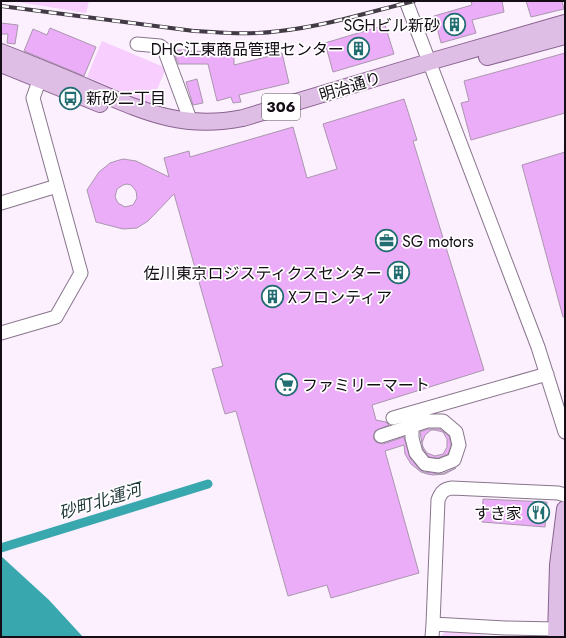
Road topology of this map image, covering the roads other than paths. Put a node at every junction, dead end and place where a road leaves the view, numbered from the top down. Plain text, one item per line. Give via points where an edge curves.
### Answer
1 (406, 1) edge
2 (565, 23) edge
3 (565, 36) edge
4 (137, 44) dead end
5 (1, 52) edge
6 (1, 64) edge
7 (431, 67) junction
8 (41, 74) junction
9 (191, 122) junction
10 (57, 186) junction
11 (1, 203) edge
12 (1, 333) edge
13 (547, 374) junction
14 (412, 413) junction
15 (393, 418) dead end
16 (565, 432) edge
17 (380, 436) dead end
18 (565, 495) edge
19 (565, 509) edge
20 (433, 624) junction
21 (560, 631) edge
22 (432, 637) edge

1 - 7 street
2 - 7 main road, 明治通り / 306
3 - 7 main road, 明治通り / 306
4 - 9 street via 160,46 164,49
5 - 8 main road, 明治通り / 306
6 - 8 main road, 明治通り / 306
7 - 8 main road, 明治通り / 306 via 246,128 206,133 161,128
7 - 9 main road, 明治通り / 306 via 243,118 219,122
7 - 13 street
8 - 9 main road, 明治通り / 306 via 145,112
8 - 10 street via 33,98
10 - 11 street
10 - 12 street via 81,273 56,317
13 - 14 street
13 - 16 street
14 - 15 street
14 - 17 street via 412,425 412,431 412,438 416,453 425,464 439,466 454,460 459,446 456,432 443,421 427,421 414,425 407,428
18 - 20 street via 452,488 442,492 438,500
19 - 21 main road via 558,565
20 - 21 street
20 - 22 street

